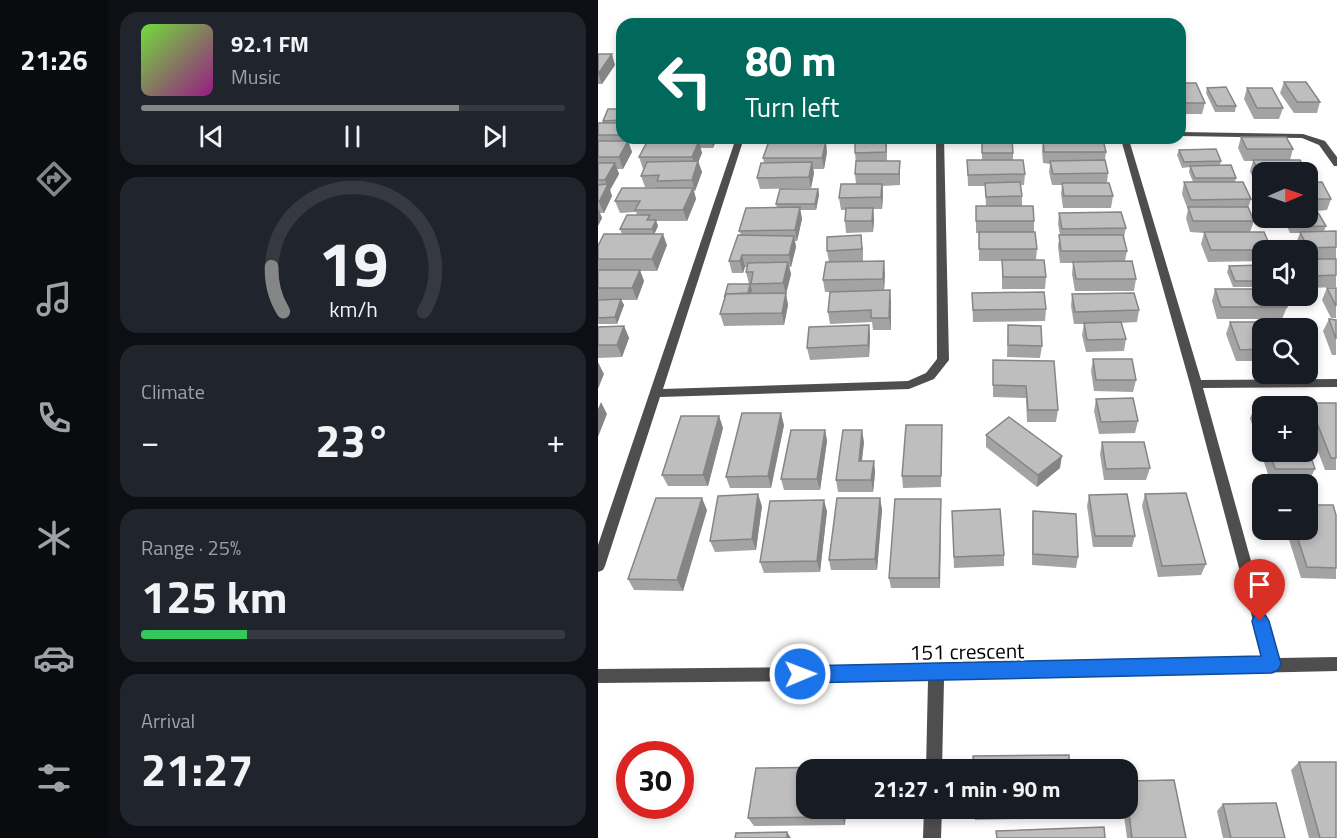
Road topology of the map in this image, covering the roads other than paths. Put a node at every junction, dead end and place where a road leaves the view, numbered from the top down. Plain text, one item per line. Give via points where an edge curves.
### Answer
1 (1186, 134) edge
2 (738, 144) edge
3 (940, 144) edge
4 (1126, 144) edge
5 (1336, 164) edge
6 (1336, 383) edge
7 (1196, 384) junction
8 (655, 393) junction
9 (598, 566) edge
10 (1272, 664) junction
11 (1336, 664) edge
12 (936, 673) junction
13 (598, 676) edge
14 (934, 759) edge
15 (933, 819) edge
16 (932, 838) edge

1 - 5 street via 1303,136 1322,143
2 - 8 street
3 - 8 street via 943,360 930,376 909,385
4 - 7 street
6 - 7 street
7 - 10 street
8 - 9 street
10 - 11 street, 151 crescent
10 - 12 street, 151 crescent
12 - 13 street, 151 crescent
12 - 14 street
15 - 16 street

